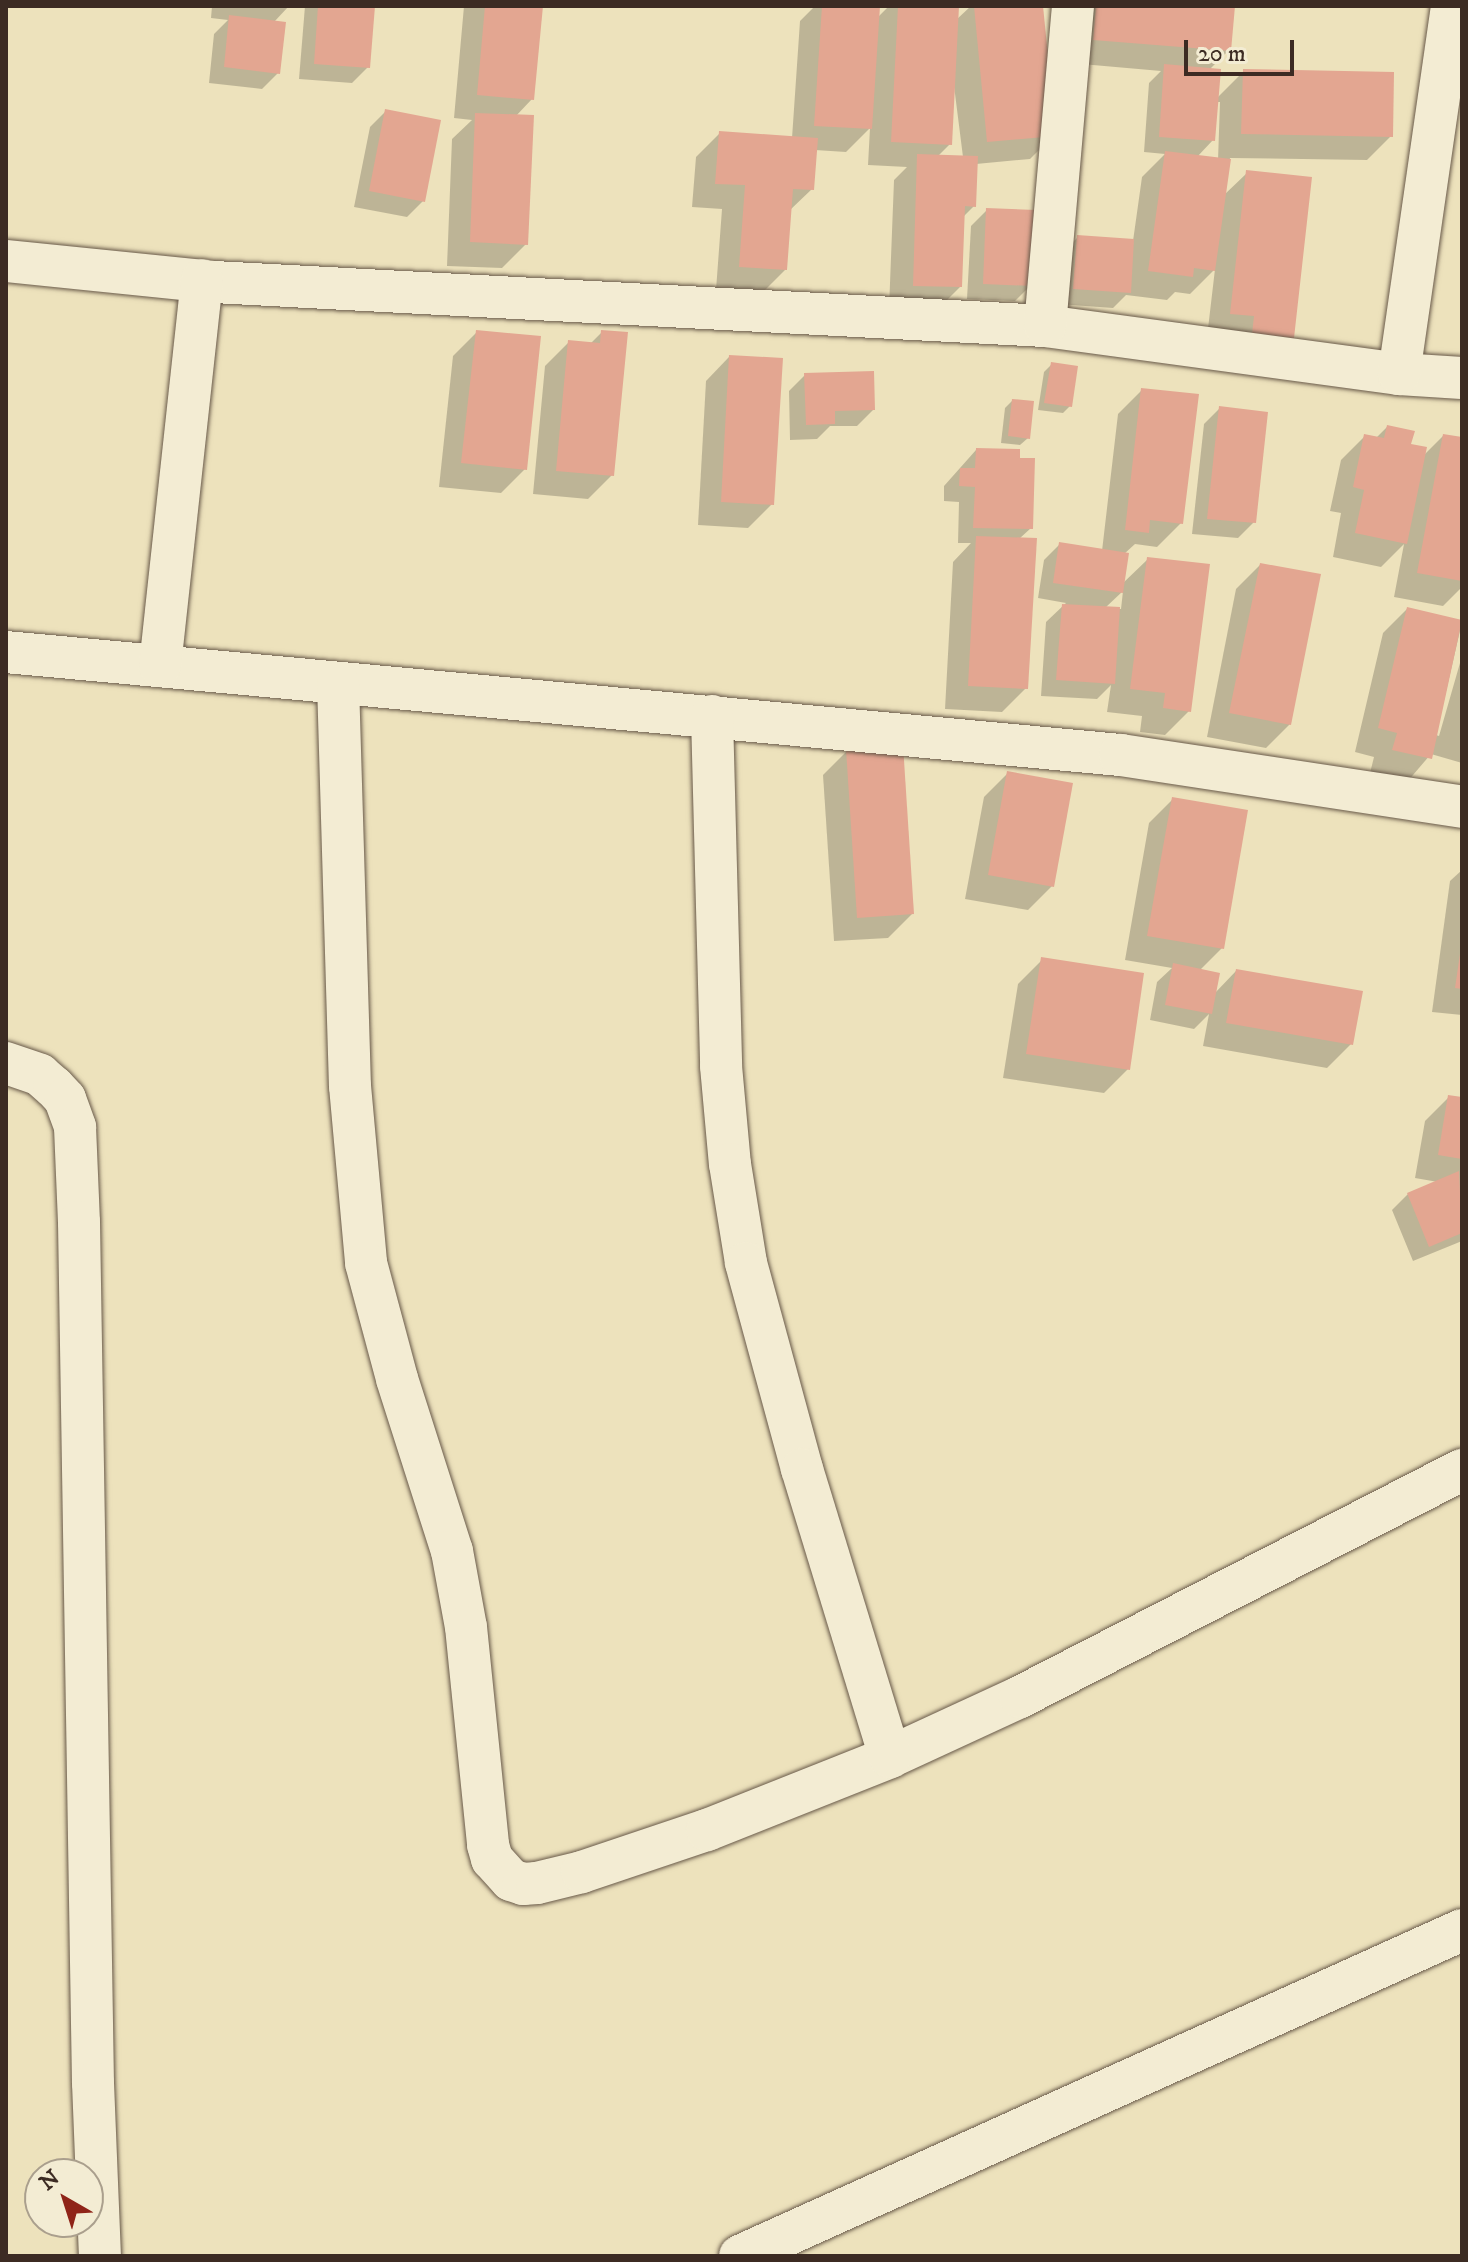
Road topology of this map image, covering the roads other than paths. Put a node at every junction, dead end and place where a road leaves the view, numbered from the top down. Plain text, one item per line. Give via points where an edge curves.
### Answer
1 (1073, 6) edge
2 (1452, 6) edge
3 (6, 261) edge
4 (202, 280) junction
5 (1045, 326) junction
6 (1399, 374) junction
7 (1462, 378) edge
8 (6, 652) edge
9 (160, 666) junction
10 (338, 683) junction
11 (712, 716) junction
12 (1462, 807) edge
13 (6, 1063) edge
14 (1462, 1470) edge
15 (890, 1757) junction
16 (1462, 1930) edge
17 (100, 2256) edge
18 (740, 2256) edge

1 - 5 street
2 - 6 street
3 - 4 street
4 - 5 street
4 - 9 street
5 - 6 street
6 - 7 street
8 - 9 street
9 - 10 street
10 - 11 street
10 - 15 street via 350,1086 366,1263 452,1551 466,1627 479,1779 492,1859 523,1884 567,1875 707,1830
11 - 12 street via 1120,755
11 - 15 street via 721,1066 746,1263
13 - 17 street via 40,1075 54,1087 65,1099 75,1127
14 - 15 street via 1020,1697
16 - 18 street

